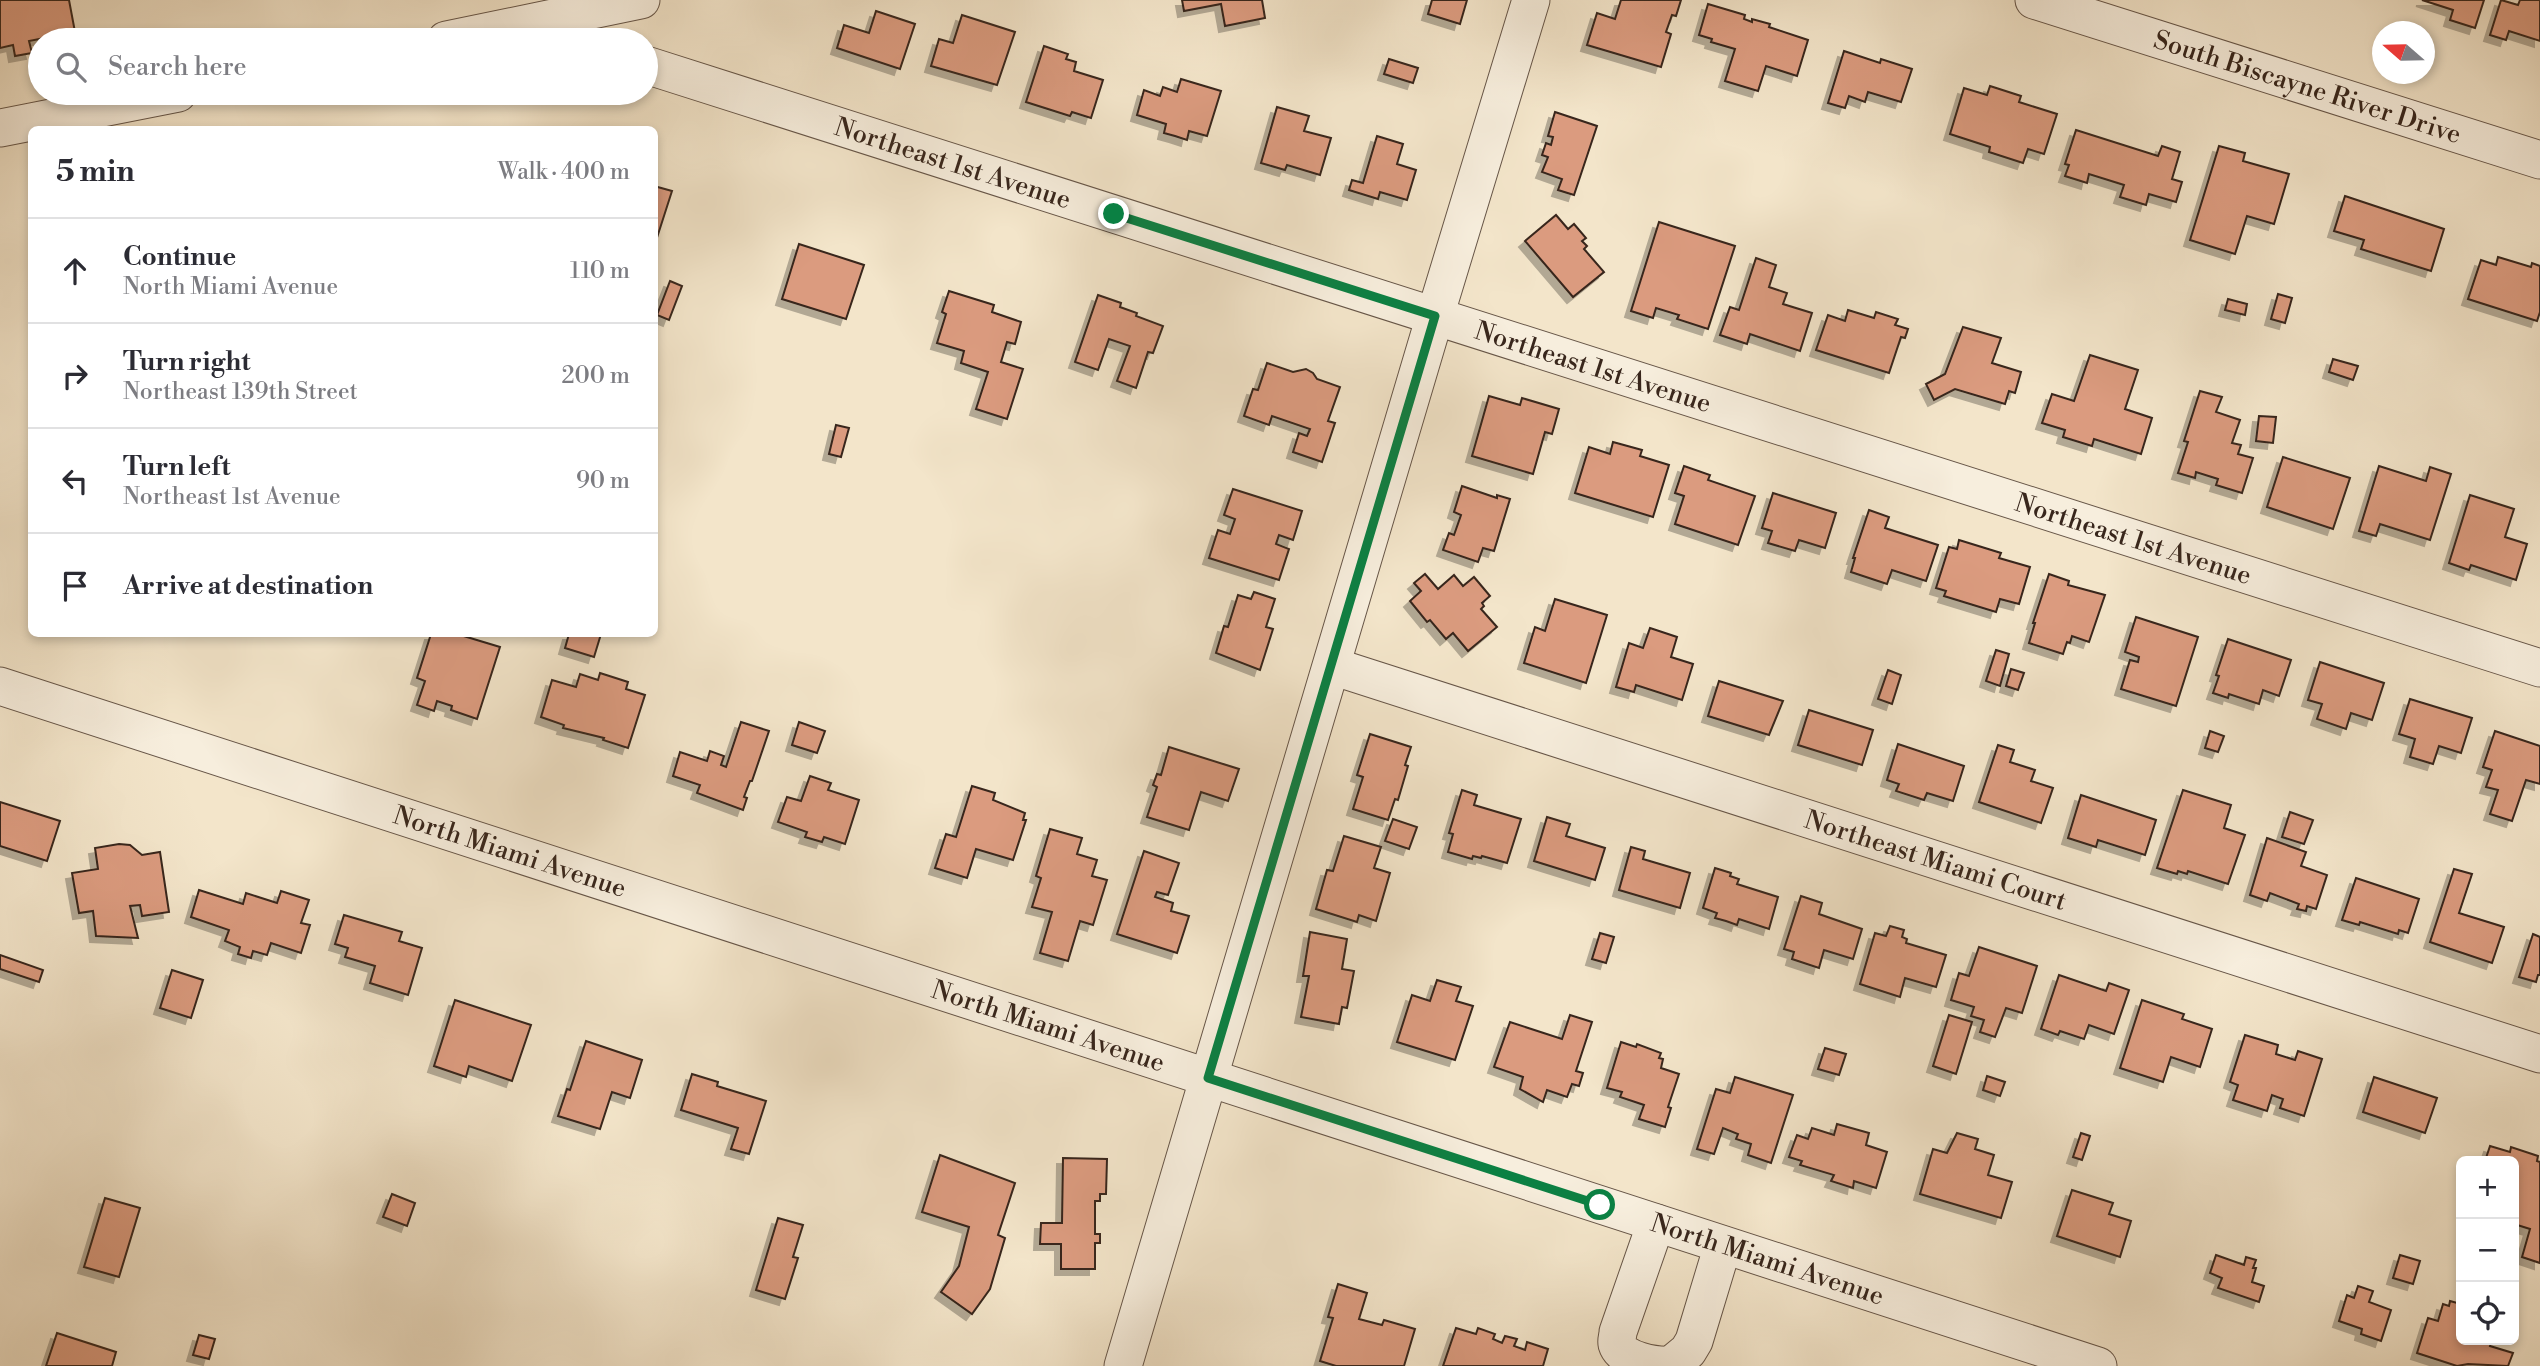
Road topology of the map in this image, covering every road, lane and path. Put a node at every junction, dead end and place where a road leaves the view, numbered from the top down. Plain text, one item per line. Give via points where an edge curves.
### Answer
1 (641, 0) edge
2 (1531, 0) edge
3 (2034, 0) edge
4 (521, 25) junction
5 (506, 28) edge
6 (530, 28) edge
7 (658, 69) edge
8 (117, 105) edge
9 (0, 128) edge
10 (2540, 160) edge
11 (1435, 316) junction
12 (1332, 666) junction
13 (2540, 668) edge
14 (0, 686) edge
15 (2540, 1054) edge
16 (1208, 1078) junction
17 (1656, 1223) junction
18 (1723, 1245) junction
19 (1123, 1366) edge
20 (2098, 1366) edge

1 - 4 street
2 - 11 street
3 - 10 street, South Biscayne River Drive
4 - 5 street
4 - 6 street
7 - 11 street, Northeast 1st Avenue
8 - 9 street
11 - 12 street
11 - 13 street, Northeast 1st Avenue
12 - 15 street, Northeast Miami Court
12 - 16 street
14 - 16 street, North Miami Avenue
16 - 17 street, North Miami Avenue
16 - 19 street
17 - 18 street, North Miami Avenue
17 - 18 street via 1617,1344 1622,1352 1649,1364 1671,1365 1688,1351
18 - 20 street, North Miami Avenue

